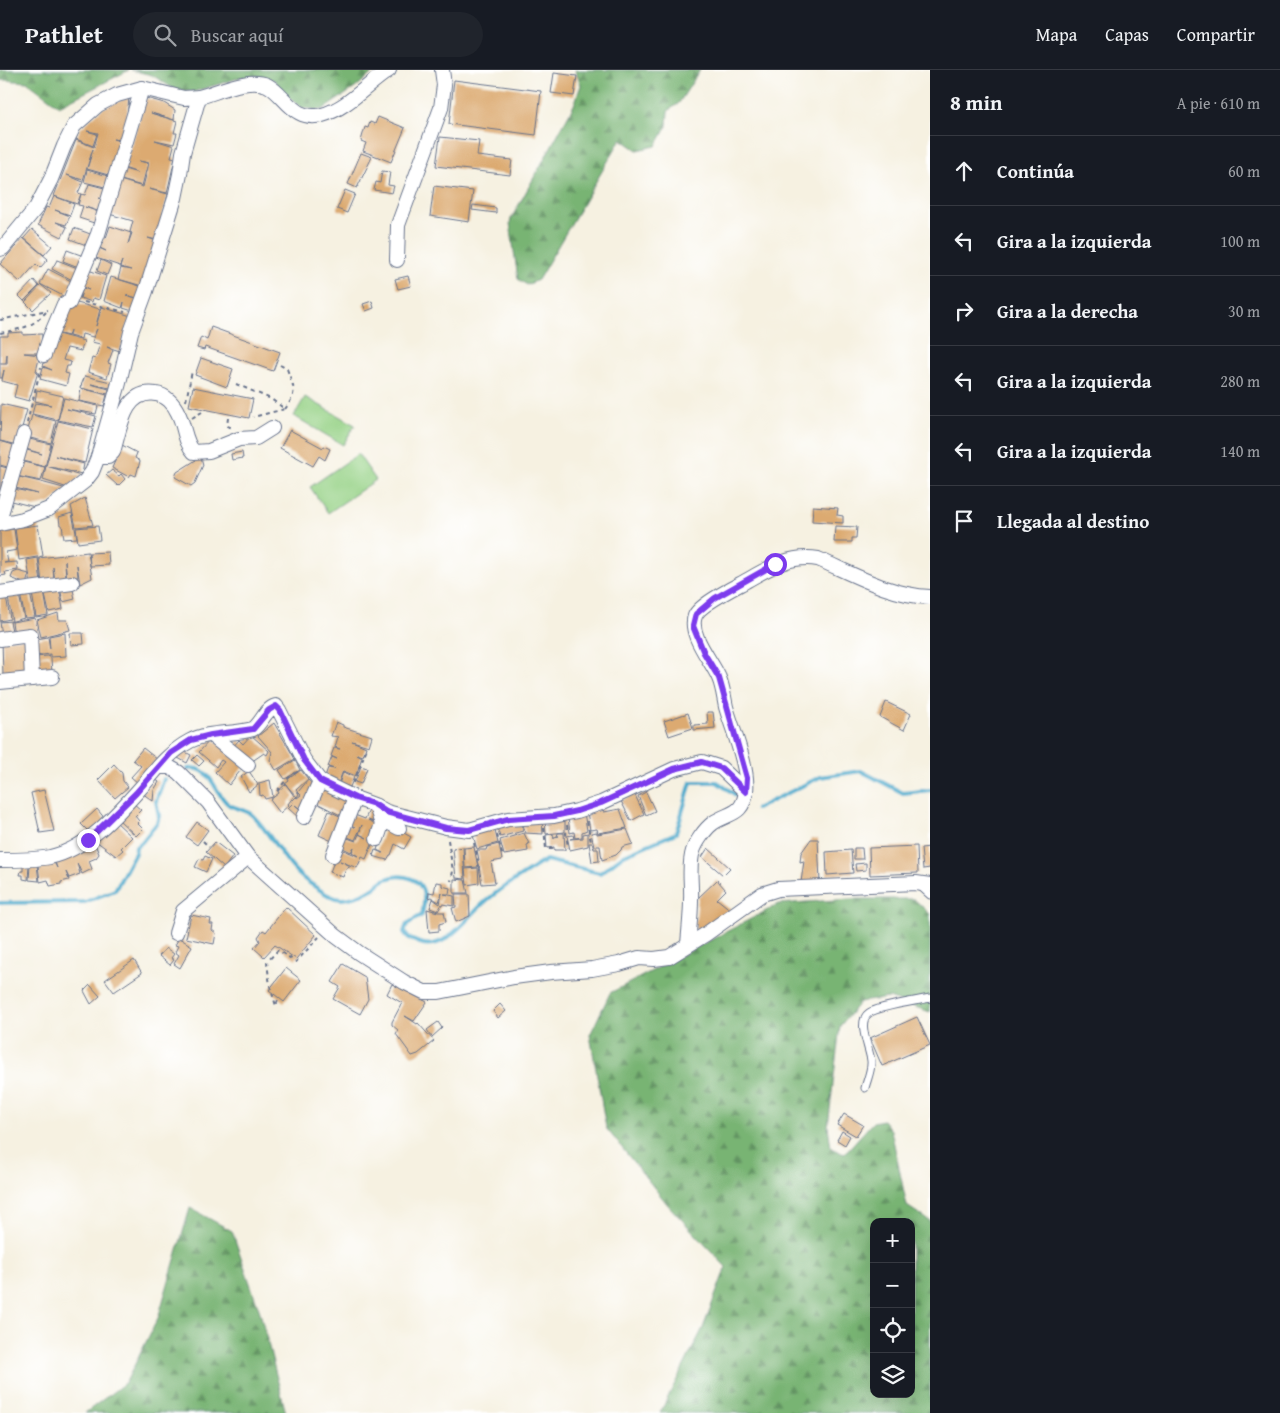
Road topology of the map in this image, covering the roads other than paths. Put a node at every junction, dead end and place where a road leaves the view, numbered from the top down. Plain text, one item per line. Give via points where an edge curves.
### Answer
1 (389, 70) edge
2 (442, 70) edge
3 (142, 88) junction
4 (199, 97) junction
5 (0, 249) edge
6 (397, 260) dead end
7 (44, 355) road end
8 (272, 428) dead end
9 (24, 434) road end
10 (98, 457) junction
11 (1, 524) edge
12 (72, 583) dead end
13 (0, 593) edge
14 (930, 597) edge
15 (0, 639) edge
16 (52, 677) dead end
17 (32, 679) junction
18 (0, 682) edge
19 (211, 735) junction
20 (248, 765) dead end
21 (159, 767) junction
22 (320, 781) junction
23 (746, 792) junction
24 (352, 796) junction
25 (378, 812) junction
26 (304, 817) dead end
27 (399, 828) dead end
28 (377, 839) dead end
29 (333, 855) dead end
30 (248, 857) junction
31 (0, 860) edge
32 (923, 884) edge
33 (930, 895) edge
34 (176, 933) dead end
35 (688, 945) junction
36 (930, 998) edge
37 (865, 1088) dead end

1 - 4 street via 339,107 323,114 306,115 266,85 256,83 234,85
2 - 6 street via 441,108 398,224
3 - 4 street via 184,98
3 - 5 street via 98,105 74,126 36,208
3 - 7 street via 98,234
4 - 10 street via 174,198 130,332
8 - 10 street via 256,438 239,439 209,451 194,452 171,403 158,394 144,394 134,398 128,406 113,452 108,457
9 - 11 street
10 - 11 street via 85,481 50,509
12 - 13 street
14 - 23 street via 884,587 807,557 775,564 715,598 696,614 693,626 719,678 747,778
15 - 17 street via 30,635
16 - 17 street
17 - 18 street
19 - 20 street
19 - 21 street via 191,740 171,753
19 - 22 street via 253,729 276,706 304,760
21 - 30 street via 174,769 208,802
21 - 31 street via 88,840 52,857
22 - 24 street
22 - 26 street
23 - 25 street via 721,768 702,762 674,769 585,809 554,816 508,819 470,829 446,828
23 - 35 street via 733,815 713,824 694,851
24 - 25 street
24 - 29 street
25 - 27 street
25 - 28 street via 382,824
30 - 34 street via 183,910
30 - 35 street via 359,953 424,992 551,972 592,969 639,958 654,959 669,956
32 - 33 lane
32 - 35 street via 778,888 762,894
36 - 37 lane via 883,1008 869,1013 864,1019 864,1034 872,1062

